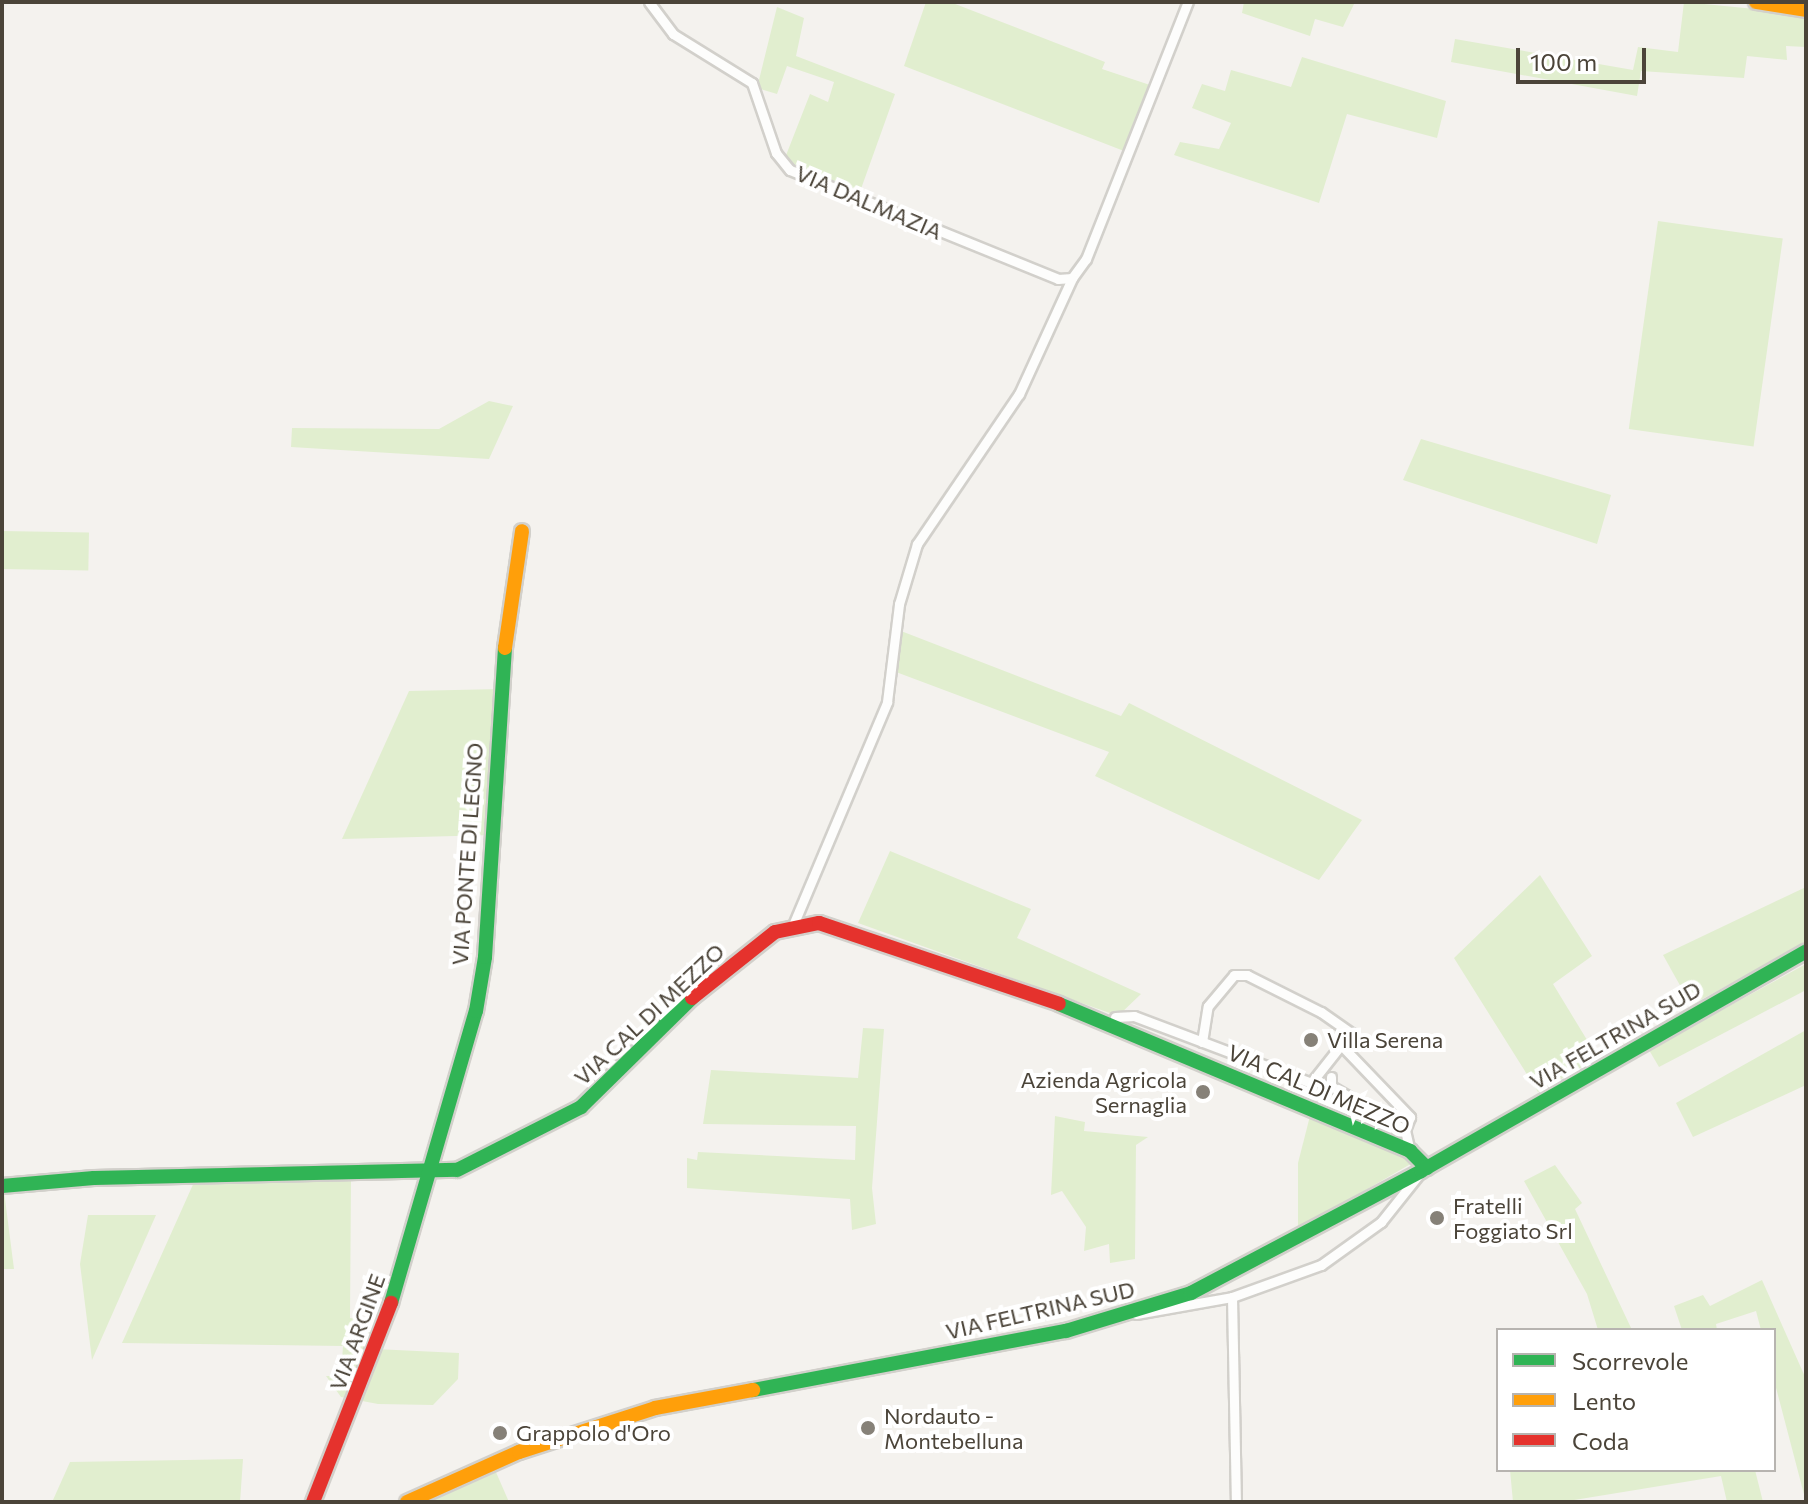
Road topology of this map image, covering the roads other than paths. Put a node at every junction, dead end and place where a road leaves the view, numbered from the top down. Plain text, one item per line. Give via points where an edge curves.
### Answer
1 (649, 2) edge
2 (1188, 2) edge
3 (1756, 2) edge
4 (1806, 10) edge
5 (1072, 278) junction
6 (522, 531) dead end
7 (793, 925) junction
8 (1806, 951) edge
9 (1115, 1017) dead end
10 (1202, 1042) junction
11 (1341, 1045) junction
12 (1320, 1072) junction
13 (1405, 1130) junction
14 (1410, 1151) junction
15 (1424, 1170) junction
16 (430, 1173) junction
17 (2, 1186) edge
18 (1232, 1297) junction
19 (1129, 1315) junction
20 (313, 1502) edge
21 (407, 1502) edge
22 (1236, 1502) edge

1 - 5 street, VIA DALMAZIA via 673,34 752,83 776,153 790,170 1049,277
2 - 5 street via 1086,259
3 - 4 street
5 - 7 street via 1019,394 922,535 899,604 887,702
6 - 16 street, VIA PONTE DI LEGNO via 501,677 485,957 467,1048
7 - 14 street, VIA CAL DI MEZZO via 846,929 991,978
7 - 16 street, VIA CAL DI MEZZO via 775,932 703,988 581,1107 457,1170
8 - 15 street, VIA FELTRINA SUD
9 - 10 street via 1134,1016
10 - 11 street via 1208,1006 1234,975 1247,975 1351,1033
10 - 12 street via 1311,1083
11 - 12 street
11 - 13 street via 1410,1117
12 - 13 street
13 - 14 street
14 - 15 street, VIA CAL DI MEZZO
15 - 18 street via 1381,1222 1321,1265
15 - 19 street, VIA FELTRINA SUD via 1248,1267
16 - 17 street, VIA CAL DI MEZZO via 94,1178
16 - 20 street, VIA ARGINE via 403,1273
18 - 19 street
18 - 22 street
19 - 21 street, VIA FELTRINA SUD via 655,1408 519,1452

